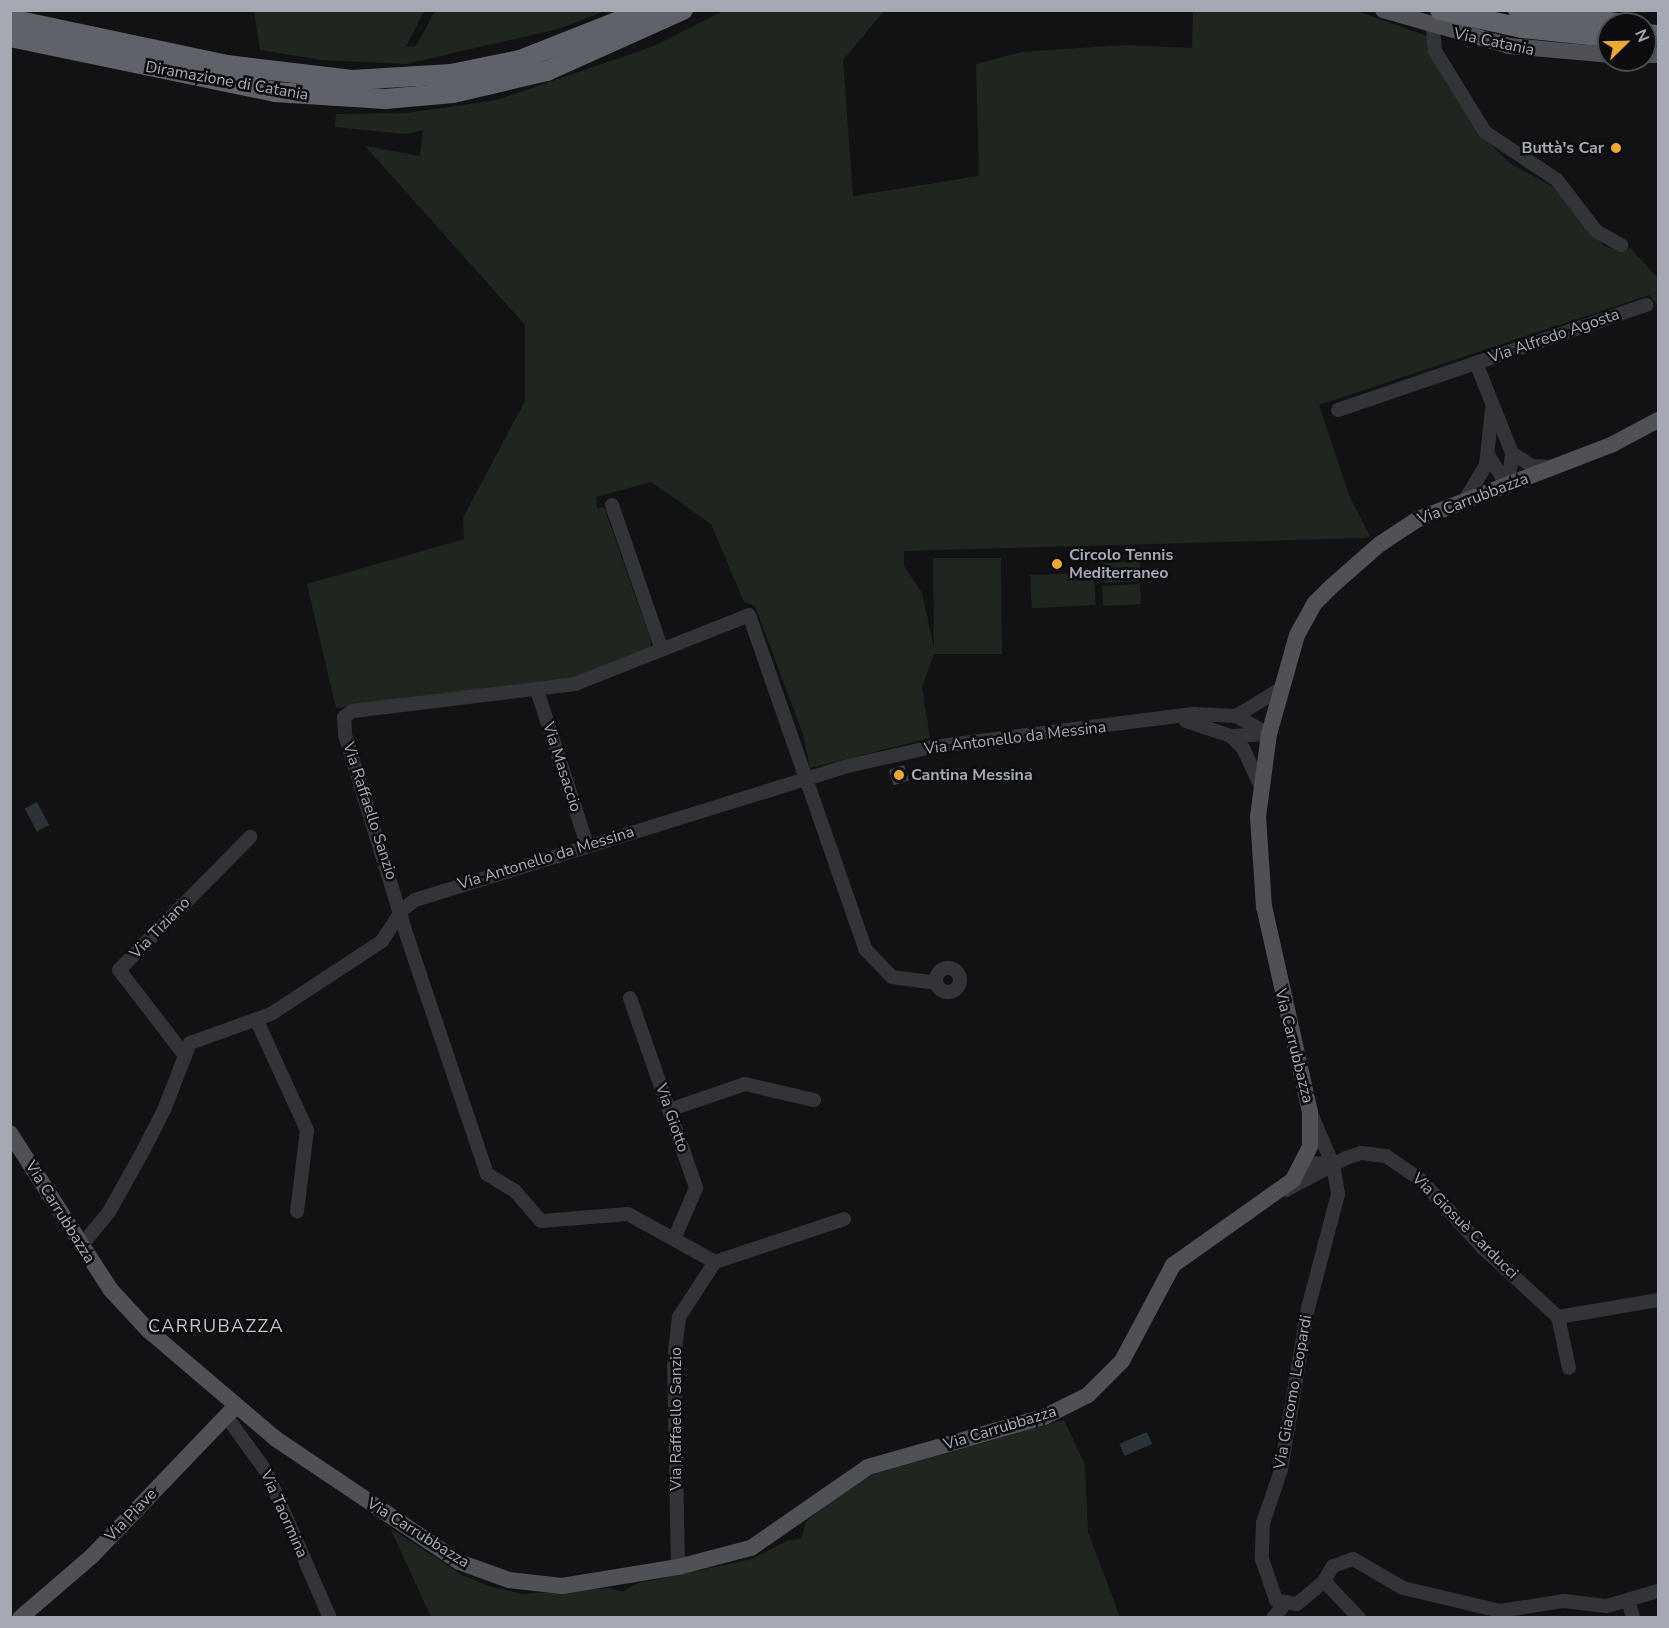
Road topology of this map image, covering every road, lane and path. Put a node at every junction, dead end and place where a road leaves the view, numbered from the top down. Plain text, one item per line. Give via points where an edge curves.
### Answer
1 (647, 10) edge
2 (683, 10) edge
3 (1383, 10) edge
4 (1487, 10) edge
5 (1518, 10) edge
6 (10, 19) edge
7 (1436, 19) edge
8 (1597, 20) edge
9 (1597, 30) edge
10 (1597, 36) edge
11 (10, 37) edge
12 (1597, 54) edge
13 (1621, 245) dead end
14 (1646, 305) dead end
15 (1476, 363) junction
16 (1338, 410) dead end
17 (1492, 410) junction
18 (1659, 420) edge
19 (1512, 453) junction
20 (1488, 455) junction
21 (1554, 468) junction
22 (1508, 486) junction
23 (1465, 500) junction
24 (612, 505) dead end
25 (662, 650) junction
26 (1282, 688) junction
27 (537, 690) junction
28 (1236, 716) junction
29 (1172, 720) junction
30 (1269, 734) junction
31 (1231, 736) junction
32 (805, 778) junction
33 (1260, 784) junction
34 (250, 837) dead end
35 (587, 845) junction
36 (402, 910) junction
37 (937, 983) dead end
38 (630, 998) dead end
39 (257, 1021) junction
40 (183, 1053) junction
41 (814, 1100) dead end
42 (669, 1110) junction
43 (1310, 1112) junction
44 (10, 1133) edge
45 (1305, 1162) junction
46 (1333, 1165) junction
47 (1317, 1174) junction
48 (1280, 1192) junction
49 (1338, 1194) junction
50 (297, 1211) dead end
51 (844, 1219) dead end
52 (675, 1237) junction
53 (81, 1246) junction
54 (715, 1262) junction
55 (1659, 1300) edge
56 (1558, 1317) junction
57 (1569, 1368) dead end
58 (231, 1411) junction
59 (678, 1567) junction
60 (1324, 1581) junction
61 (1659, 1591) edge
62 (1628, 1600) junction
63 (1287, 1602) junction
64 (20, 1617) edge
65 (330, 1617) edge
66 (1272, 1617) edge
67 (1359, 1617) edge
68 (1633, 1617) edge

1 - 6 highway, Diramazione di Catania via 520,60 451,74 352,80 227,65
2 - 11 highway, Diramazione di Catania via 547,71 453,93 386,99 265,91
3 - 7 main road, Via Catania
4 - 9 highway via 1537,23
5 - 8 highway
7 - 10 highway
7 - 12 main road, Via Catania via 1528,50
7 - 13 street via 1435,51 1485,132 1557,180 1596,231
14 - 15 street, Via Alfredo Agosta
15 - 16 street
15 - 17 street, Via Alfredo Agosta
17 - 19 street, Via Alfredo Agosta
17 - 20 street
18 - 21 main road, Via Carrubbazza
19 - 21 street via 1532,466
19 - 22 street
20 - 22 street via 1496,473
20 - 23 street via 1481,479
21 - 22 main road, Via Carrubbazza
22 - 23 main road, Via Carrubbazza
23 - 26 main road, Via Carrubbazza via 1418,519 1389,537 1315,603 1297,635
24 - 25 street
25 - 27 street, Via Raffaello Sanzio via 588,680
25 - 32 street, Via Raffaello Sanzio via 749,615
26 - 28 street
26 - 30 main road, Via Carrubbazza
27 - 35 street, Via Masaccio
27 - 36 street, Via Raffaello Sanzio via 353,711 344,717 345,735
28 - 29 street via 1195,714
28 - 30 street
29 - 31 street via 1199,722
29 - 32 street, Via Antonello da Messina via 932,747
30 - 31 street
30 - 33 main road, Via Carrubbazza
31 - 33 street via 1243,748
32 - 35 street, Via Antonello da Messina
32 - 37 street, Via Raffaello Sanzio via 873,962 892,977
33 - 43 main road, Via Carrubbazza via 1258,837 1264,907
34 - 40 street, Via Tiziano via 119,970
35 - 36 street, Via Antonello da Messina via 415,900
36 - 39 street, Via Antonello da Messina via 382,941
36 - 52 street, Via Raffaello Sanzio via 405,930 487,1174 515,1191 541,1221 628,1214
38 - 42 street, Via Giotto
39 - 40 street, Via Antonello da Messina via 197,1037
39 - 50 street via 307,1130
40 - 53 street via 165,1110 109,1212
41 - 42 street via 745,1084
42 - 52 street, Via Giotto via 696,1188
43 - 45 main road, Via Carrubbazza via 1312,1132
43 - 46 street, Via Giacomo Leopardi
44 - 53 main road, Via Carrubbazza
45 - 46 street
45 - 47 street
45 - 48 main road, Via Carrubbazza
46 - 47 street, Via Giosuè Carducci
46 - 49 street, Via Giacomo Leopardi
46 - 56 street, Via Giosuè Carducci via 1362,1153 1386,1156 1402,1165
47 - 48 street, Via Giosuè Carducci
47 - 49 street
48 - 59 main road, Via Carrubbazza via 1173,1265 1122,1361 1088,1395 1044,1417 868,1467 834,1487 792,1522 752,1548
49 - 63 street, Via Giacomo Leopardi via 1308,1308 1281,1470 1263,1523 1262,1559 1276,1600
51 - 54 street
52 - 54 street, Via Raffaello Sanzio
53 - 58 main road, Via Carrubbazza via 110,1289
54 - 59 street, Via Raffaello Sanzio via 679,1317 674,1360
55 - 56 street
56 - 57 street
58 - 59 main road, Via Carrubbazza via 459,1562 484,1573 562,1586
58 - 64 main road, Via Piave via 92,1556
58 - 65 street, Via Taormina via 266,1471
60 - 62 street via 1333,1566 1353,1559 1403,1588 1500,1611 1564,1601 1607,1606
60 - 63 street via 1297,1604
60 - 67 street
61 - 62 street
62 - 68 street
63 - 66 street

